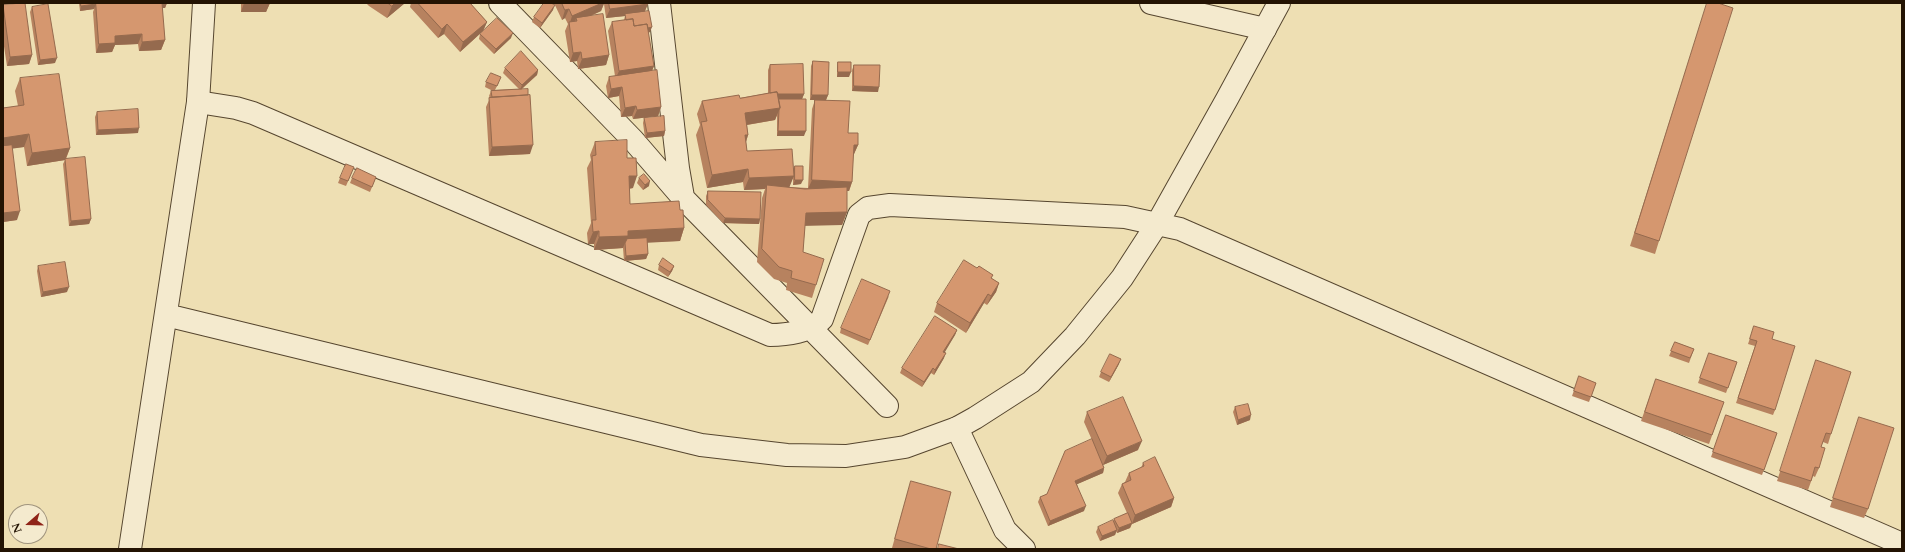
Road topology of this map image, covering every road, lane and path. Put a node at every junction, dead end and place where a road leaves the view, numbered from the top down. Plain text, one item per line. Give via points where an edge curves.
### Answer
1 (204, 3) edge
2 (500, 3) edge
3 (660, 3) edge
4 (1151, 3) edge
5 (1279, 3) edge
6 (1265, 29) junction
7 (198, 102) junction
8 (683, 198) junction
9 (1157, 224) junction
10 (166, 315) junction
11 (810, 328) junction
12 (887, 406) dead end
13 (957, 428) junction
14 (1902, 544) edge
15 (130, 549) edge
16 (1024, 549) edge

1 - 7 street
2 - 8 street via 633,140
3 - 8 street
4 - 6 street
5 - 6 street
6 - 9 street
7 - 10 street
7 - 11 street via 253,113 758,331 777,335
8 - 11 street
9 - 11 street via 1125,217 890,205 868,208 859,215 822,319
9 - 13 street via 1122,278 1075,336 1030,382
9 - 14 street via 1180,229
10 - 13 street via 701,445 787,455 846,456 905,447
10 - 15 street
11 - 12 street
13 - 16 street via 1005,530

